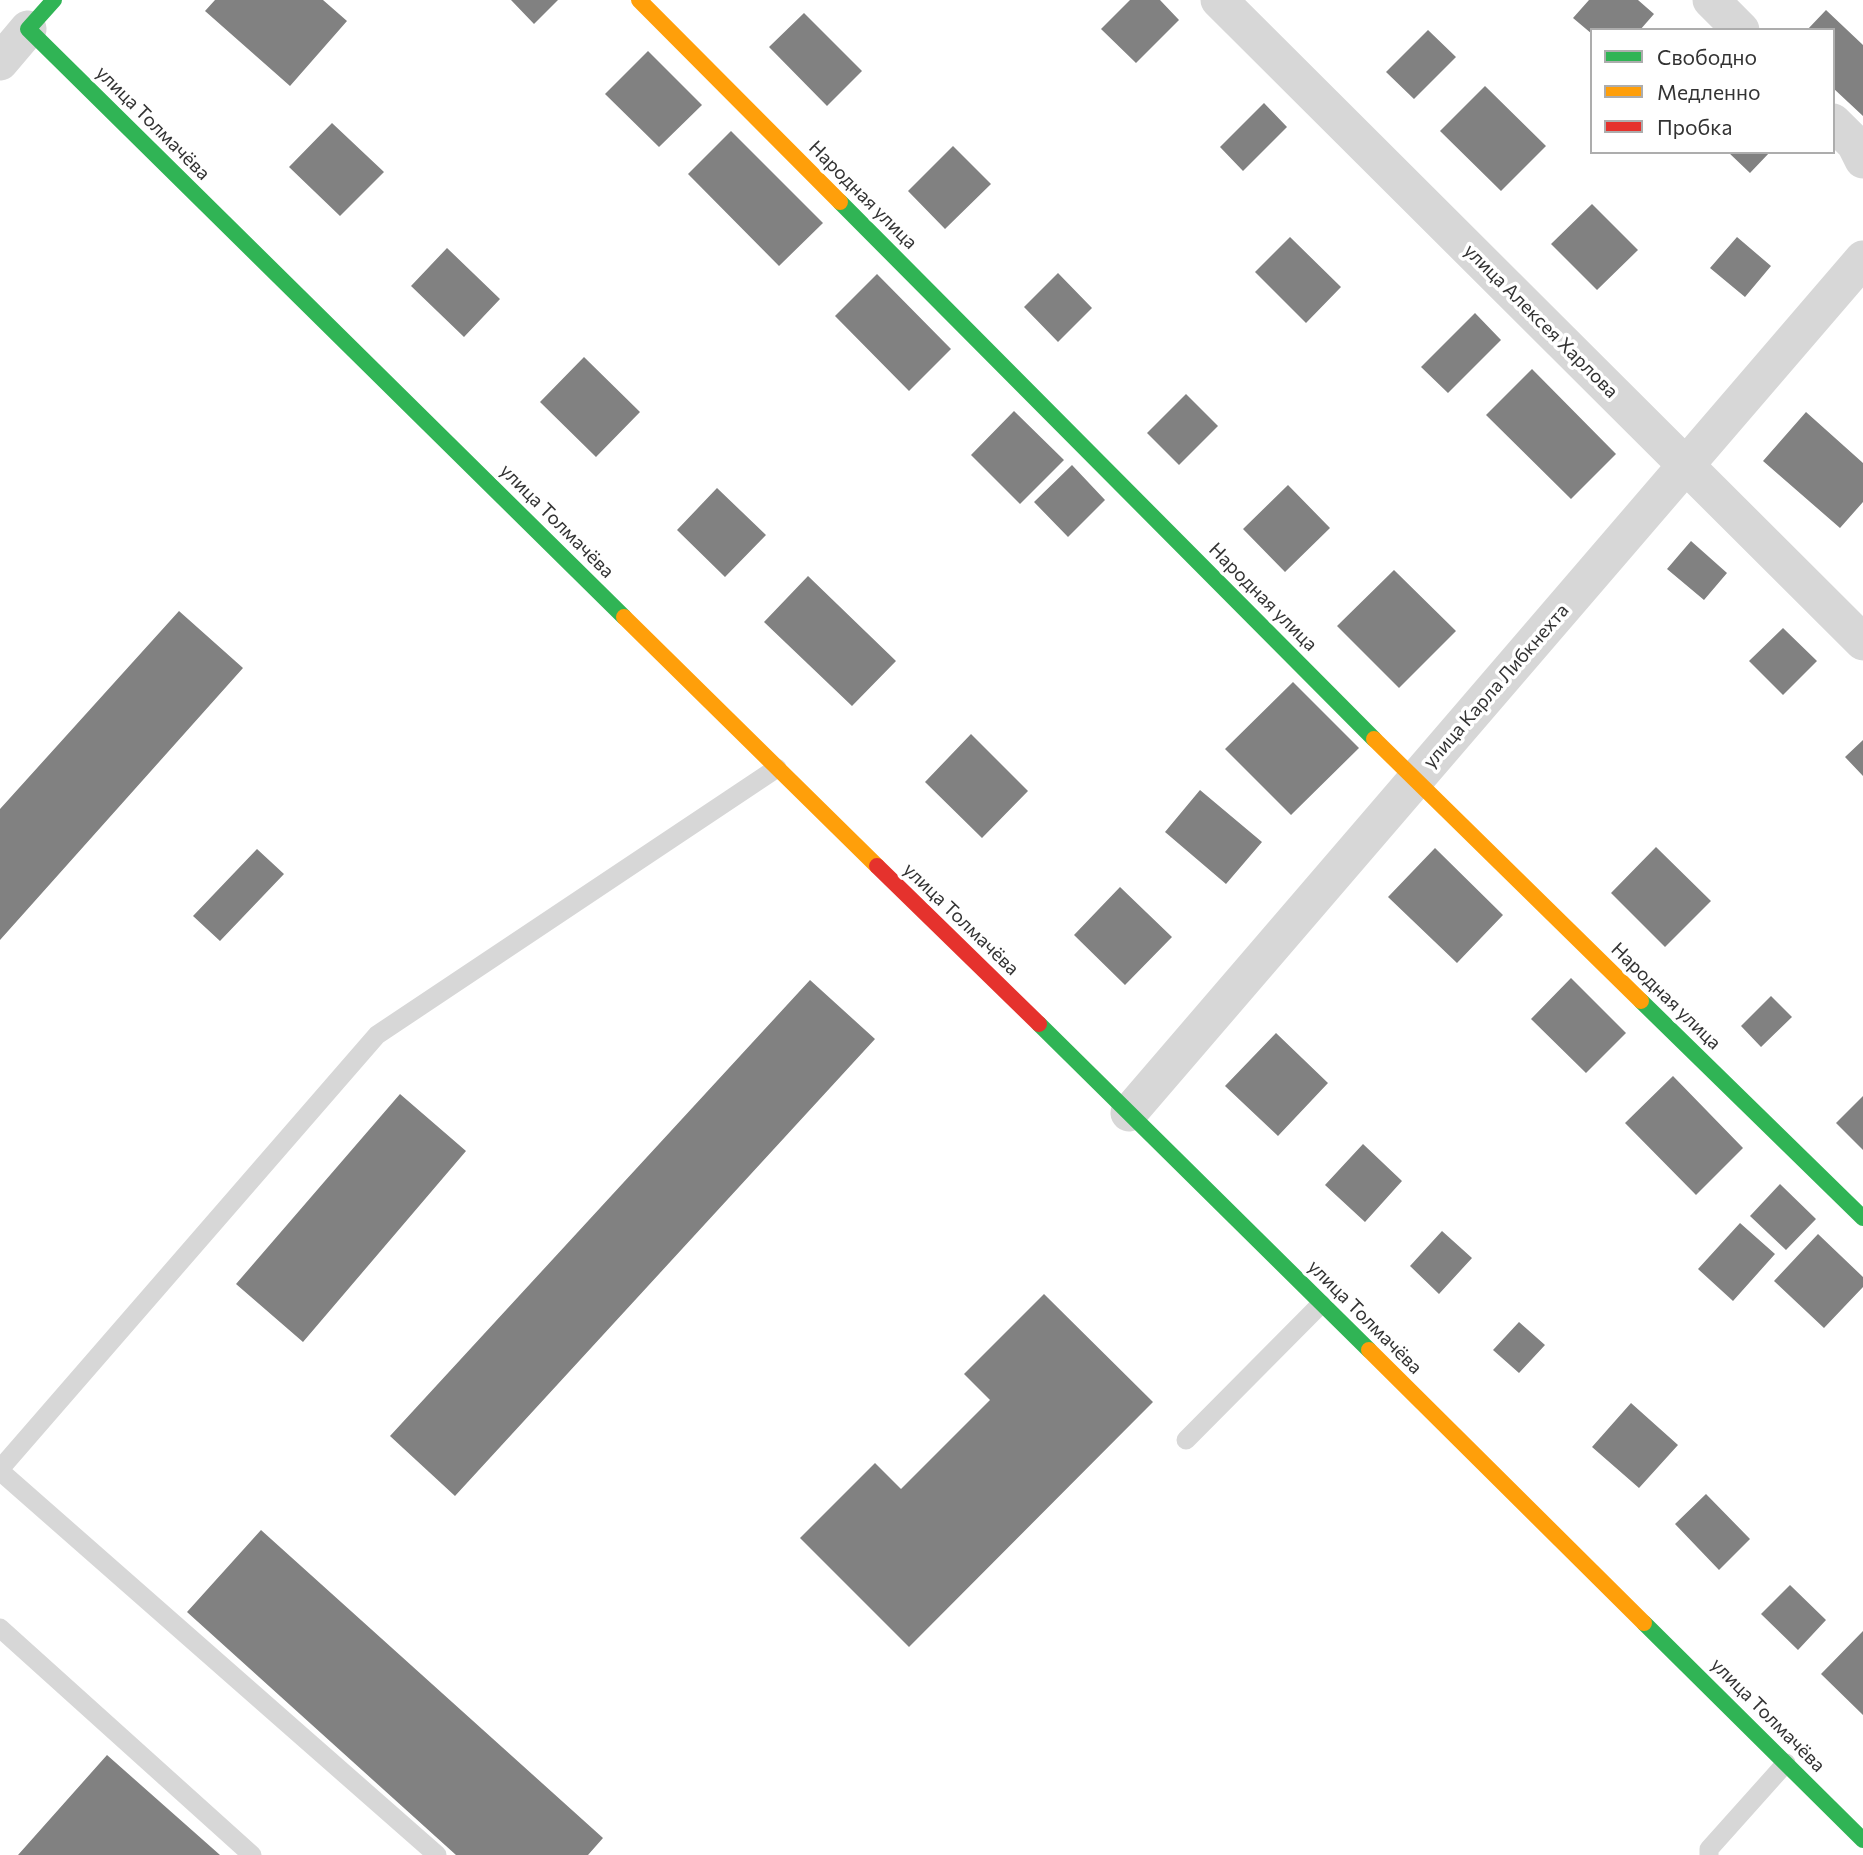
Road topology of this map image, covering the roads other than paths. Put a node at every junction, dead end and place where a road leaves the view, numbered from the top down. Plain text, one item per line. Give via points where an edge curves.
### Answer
1 (54, 0) edge
2 (639, 0) edge
3 (1219, 0) edge
4 (1711, 0) edge
5 (1739, 28) edge
6 (14, 30) edge
7 (0, 62) edge
8 (1835, 124) edge
9 (1863, 160) edge
10 (1863, 259) edge
11 (1686, 466) junction
12 (1863, 642) edge
13 (777, 768) junction
14 (1415, 780) junction
15 (1129, 1113) junction
16 (1863, 1218) edge
17 (1321, 1304) junction
18 (1186, 1440) dead end
19 (0, 1470) edge
20 (0, 1628) edge
21 (1786, 1763) junction
22 (1863, 1840) edge
23 (252, 1855) edge
24 (437, 1855) edge
25 (1709, 1855) edge

1 - 6 street
2 - 14 street, Народная улица
3 - 11 street, улица Алексея Харлова
4 - 5 street
6 - 7 street
6 - 13 street, улица Толмачёва
8 - 9 street via 1855,144
10 - 11 street, улица Карла Либкнехта
11 - 12 street, улица Алексея Харлова
11 - 14 street, улица Карла Либкнехта
13 - 15 street, улица Толмачёва
13 - 19 lane via 377,1035
14 - 15 street, улица Карла Либкнехта
14 - 16 street, Народная улица
15 - 17 street, улица Толмачёва
17 - 18 lane
17 - 21 street, улица Толмачёва
19 - 24 lane
20 - 23 lane
21 - 22 street, улица Толмачёва
21 - 25 lane via 1709,1849

